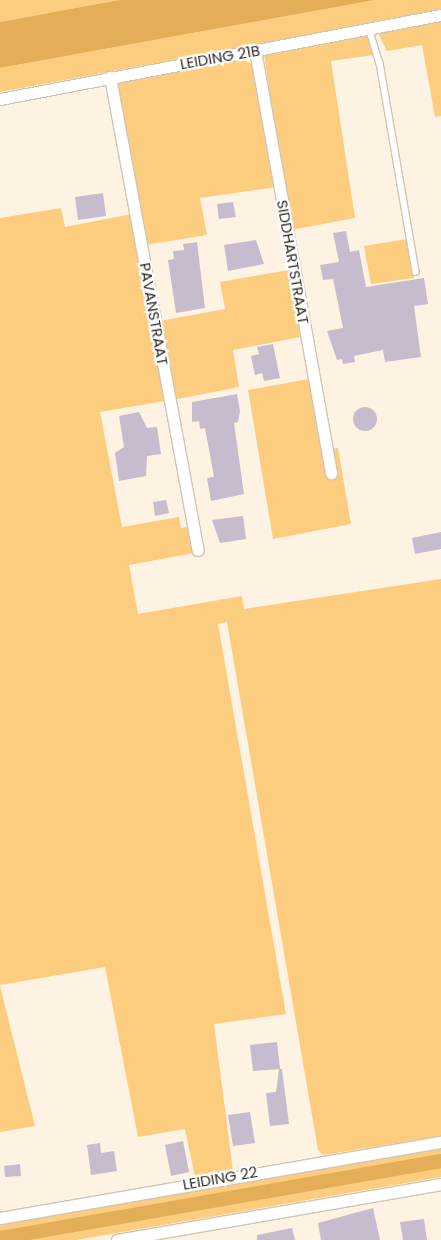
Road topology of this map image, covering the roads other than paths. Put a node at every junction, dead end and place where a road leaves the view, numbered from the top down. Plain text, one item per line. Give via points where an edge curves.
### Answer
1 (441, 15) edge
2 (369, 28) junction
3 (256, 50) junction
4 (110, 77) junction
5 (0, 98) edge
6 (416, 272) dead end
7 (331, 473) dead end
8 (198, 550) dead end
9 (441, 1142) edge
10 (441, 1184) edge
11 (0, 1218) edge
12 (117, 1240) edge

1 - 2 street, LEIDING 21B
2 - 3 street, LEIDING 21B
2 - 6 lane via 382,71
3 - 4 street, LEIDING 21B
3 - 7 street, SIDDHARTSTRAAT
4 - 5 street, LEIDING 21B
4 - 8 street, PAVANSTRAAT
9 - 11 street, LEIDING 22
10 - 12 street

